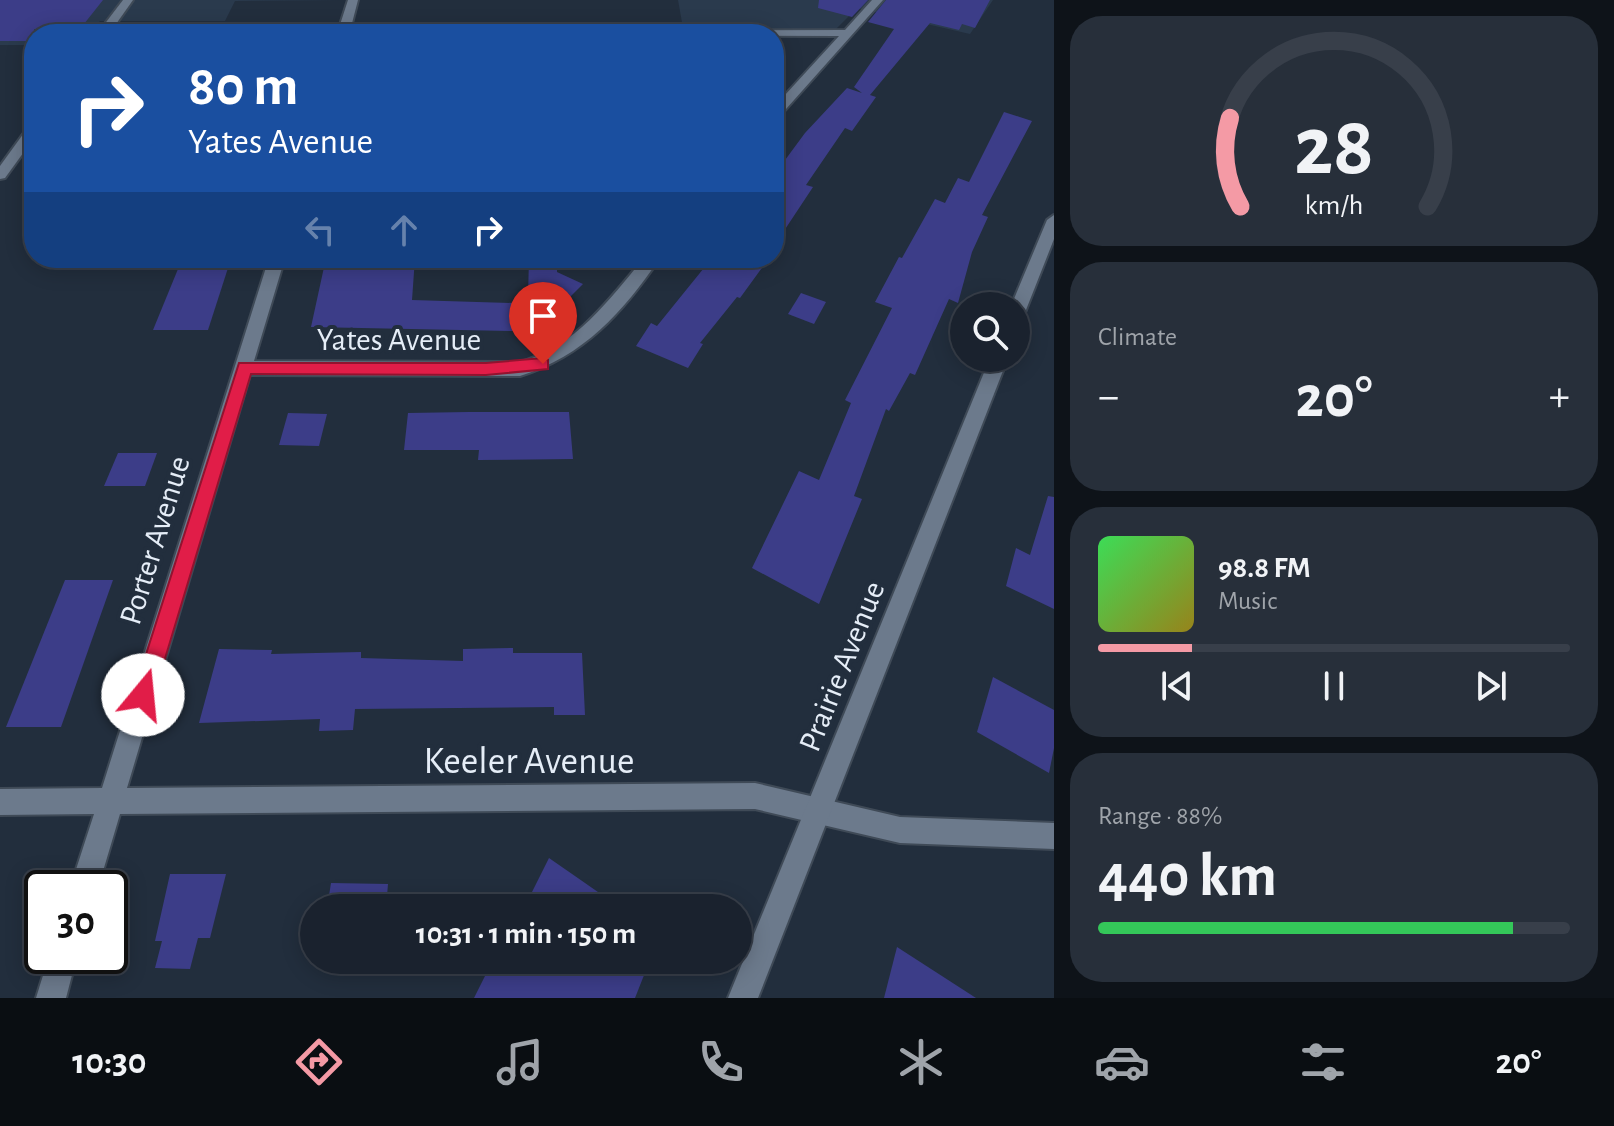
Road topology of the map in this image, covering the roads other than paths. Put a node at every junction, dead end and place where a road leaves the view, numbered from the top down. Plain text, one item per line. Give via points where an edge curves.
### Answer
1 (128, 0) edge
2 (353, 0) edge
3 (878, 0) edge
4 (110, 24) edge
5 (346, 24) edge
6 (784, 33) edge
7 (847, 33) junction
8 (784, 104) edge
9 (24, 143) edge
10 (0, 175) edge
11 (1054, 220) edge
12 (274, 268) edge
13 (643, 268) edge
14 (1025, 292) edge
15 (245, 368) junction
16 (993, 372) edge
17 (111, 801) junction
18 (0, 802) edge
19 (818, 809) junction
20 (1054, 836) edge
21 (90, 870) edge
22 (58, 974) edge
23 (51, 998) edge
24 (743, 998) edge

1 - 4 street
2 - 5 street
3 - 7 street
6 - 7 street
7 - 8 street
9 - 10 street
11 - 14 street
12 - 15 street, Porter Avenue
13 - 15 street, Yates Avenue via 578,343 543,364 486,369
15 - 17 street, Porter Avenue
16 - 19 street, Prairie Avenue
17 - 18 street, Keeler Avenue
17 - 19 street, Keeler Avenue via 755,796
17 - 21 street, Porter Avenue
19 - 20 street, Keeler Avenue via 900,830
19 - 24 street, Prairie Avenue
22 - 23 street

